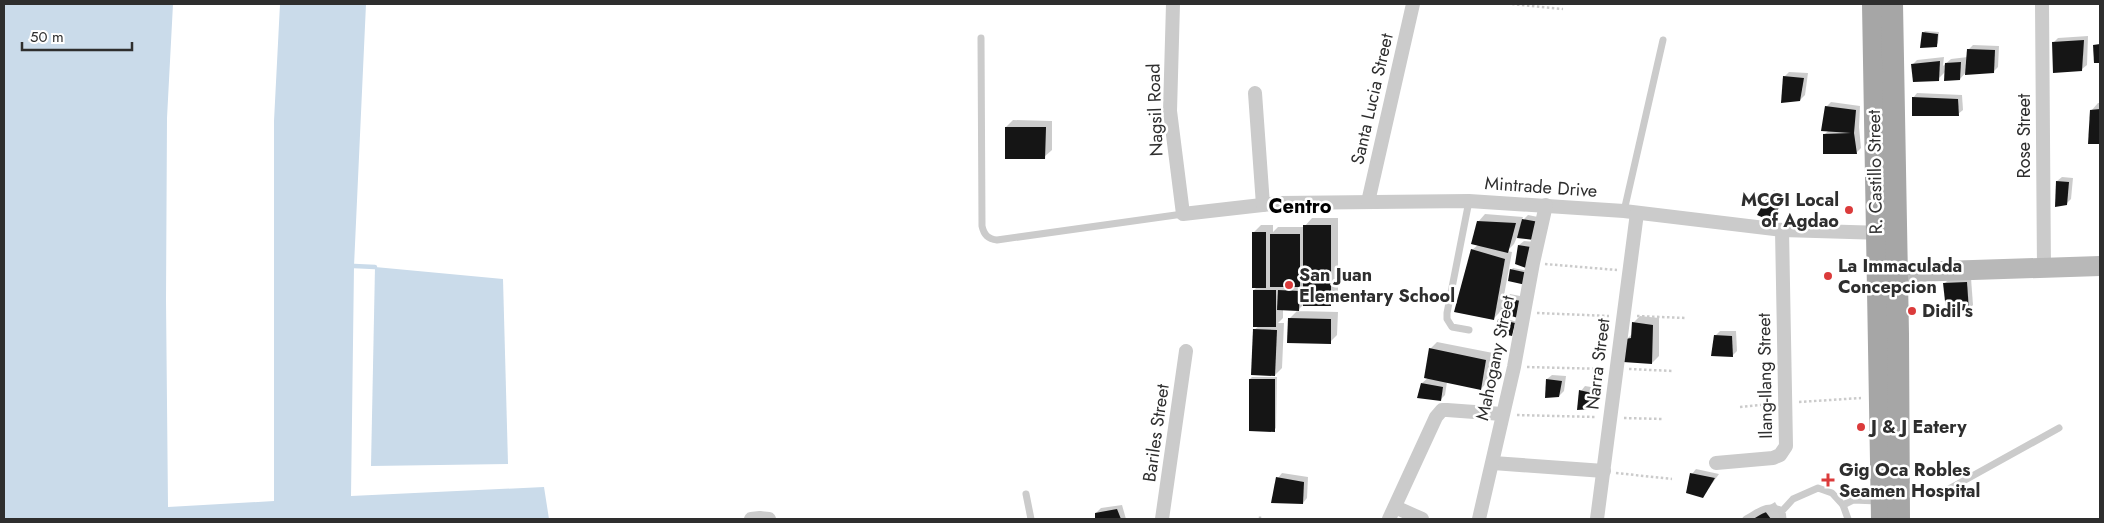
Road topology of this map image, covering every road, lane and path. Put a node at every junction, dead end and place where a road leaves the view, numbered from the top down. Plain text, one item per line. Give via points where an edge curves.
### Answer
1 (1173, 4) edge
2 (1413, 4) edge
3 (1512, 4) edge
4 (1873, 4) edge
5 (1892, 4) edge
6 (2042, 4) edge
7 (1562, 8) dead end
8 (981, 38) dead end
9 (1663, 40) dead end
10 (1255, 93) dead end
11 (1469, 201) junction
12 (1368, 202) junction
13 (1263, 205) junction
14 (1546, 205) junction
15 (1630, 212) junction
16 (1183, 214) junction
17 (1782, 230) junction
18 (1886, 233) junction
19 (1533, 263) junction
20 (2100, 266) edge
21 (2044, 269) junction
22 (1629, 271) junction
23 (1887, 273) junction
24 (1525, 312) junction
25 (1624, 316) junction
26 (1685, 318) dead end
27 (1469, 330) dead end
28 (1186, 351) dead end
29 (1514, 367) junction
30 (1617, 369) junction
31 (1673, 371) dead end
32 (1880, 397) junction
33 (1784, 403) junction
34 (1740, 407) dead end
35 (1502, 414) junction
36 (1610, 417) junction
37 (1662, 419) dead end
38 (2059, 428) dead end
39 (1493, 462) junction
40 (1716, 463) dead end
41 (1604, 471) junction
42 (1672, 479) dead end
43 (1026, 494) dead end
44 (1885, 501) edge
45 (1843, 505) junction
46 (1782, 511) junction
47 (1392, 513) edge
48 (752, 519) edge
49 (769, 519) edge
50 (1031, 519) edge
51 (1162, 519) edge
52 (1422, 519) edge
53 (1479, 519) edge
54 (1597, 519) edge
55 (1746, 519) edge
56 (1783, 519) edge
57 (1848, 519) edge
58 (1899, 519) edge

1 - 16 street, Nagsil Road via 1170,111
2 - 12 street, Santa Lucia Street
3 - 7 path
4 - 18 main road, R. Castillo Street
5 - 18 main road, R. Castillo Street
6 - 21 street, Rose Street
8 - 16 lane via 982,226 990,239
9 - 15 lane
10 - 13 street
11 - 12 street, Mintrade Drive
11 - 14 street, Mintrade Drive
11 - 27 lane via 1447,313 1452,327
12 - 13 street, Mintrade Drive
13 - 16 street, Mintrade Drive
14 - 15 street, Mintrade Drive
14 - 19 street, Mahogany Street
15 - 17 street, Mintrade Drive
15 - 22 street, Narra Street
17 - 18 street, Mintrade Drive
17 - 33 street, Ilang-Ilang Street
18 - 23 main road, R. Castillo Street
19 - 22 path
19 - 24 street, Mahogany Street
20 - 21 street
21 - 23 street
22 - 25 street, Narra Street
23 - 32 main road, R. Castillo Street
23 - 44 main road, R. Castillo Street
24 - 25 path
24 - 29 street, Mahogany Street
25 - 26 path
25 - 30 street, Narra Street
28 - 51 street, Bariles Street
29 - 30 path
29 - 35 street, Mahogany Street
30 - 31 path
30 - 36 street, Narra Street
32 - 33 path
32 - 44 main road, R. Castillo Street
33 - 34 path
33 - 40 street, Ilang-Ilang Street via 1786,446 1780,455
35 - 36 path
35 - 39 street, Mahogany Street
35 - 47 street via 1442,410
36 - 37 path
36 - 41 street, Narra Street
38 - 44 lane via 1947,490
39 - 41 street
39 - 53 street, Mahogany Street
41 - 42 path
41 - 54 street, Narra Street
43 - 50 lane
44 - 45 lane via 1853,500
44 - 58 main road, R. Castillo Street
45 - 46 lane via 1832,492 1818,488 1793,499
45 - 57 lane
46 - 55 lane via 1767,507
46 - 56 lane
47 - 52 street
48 - 49 street

